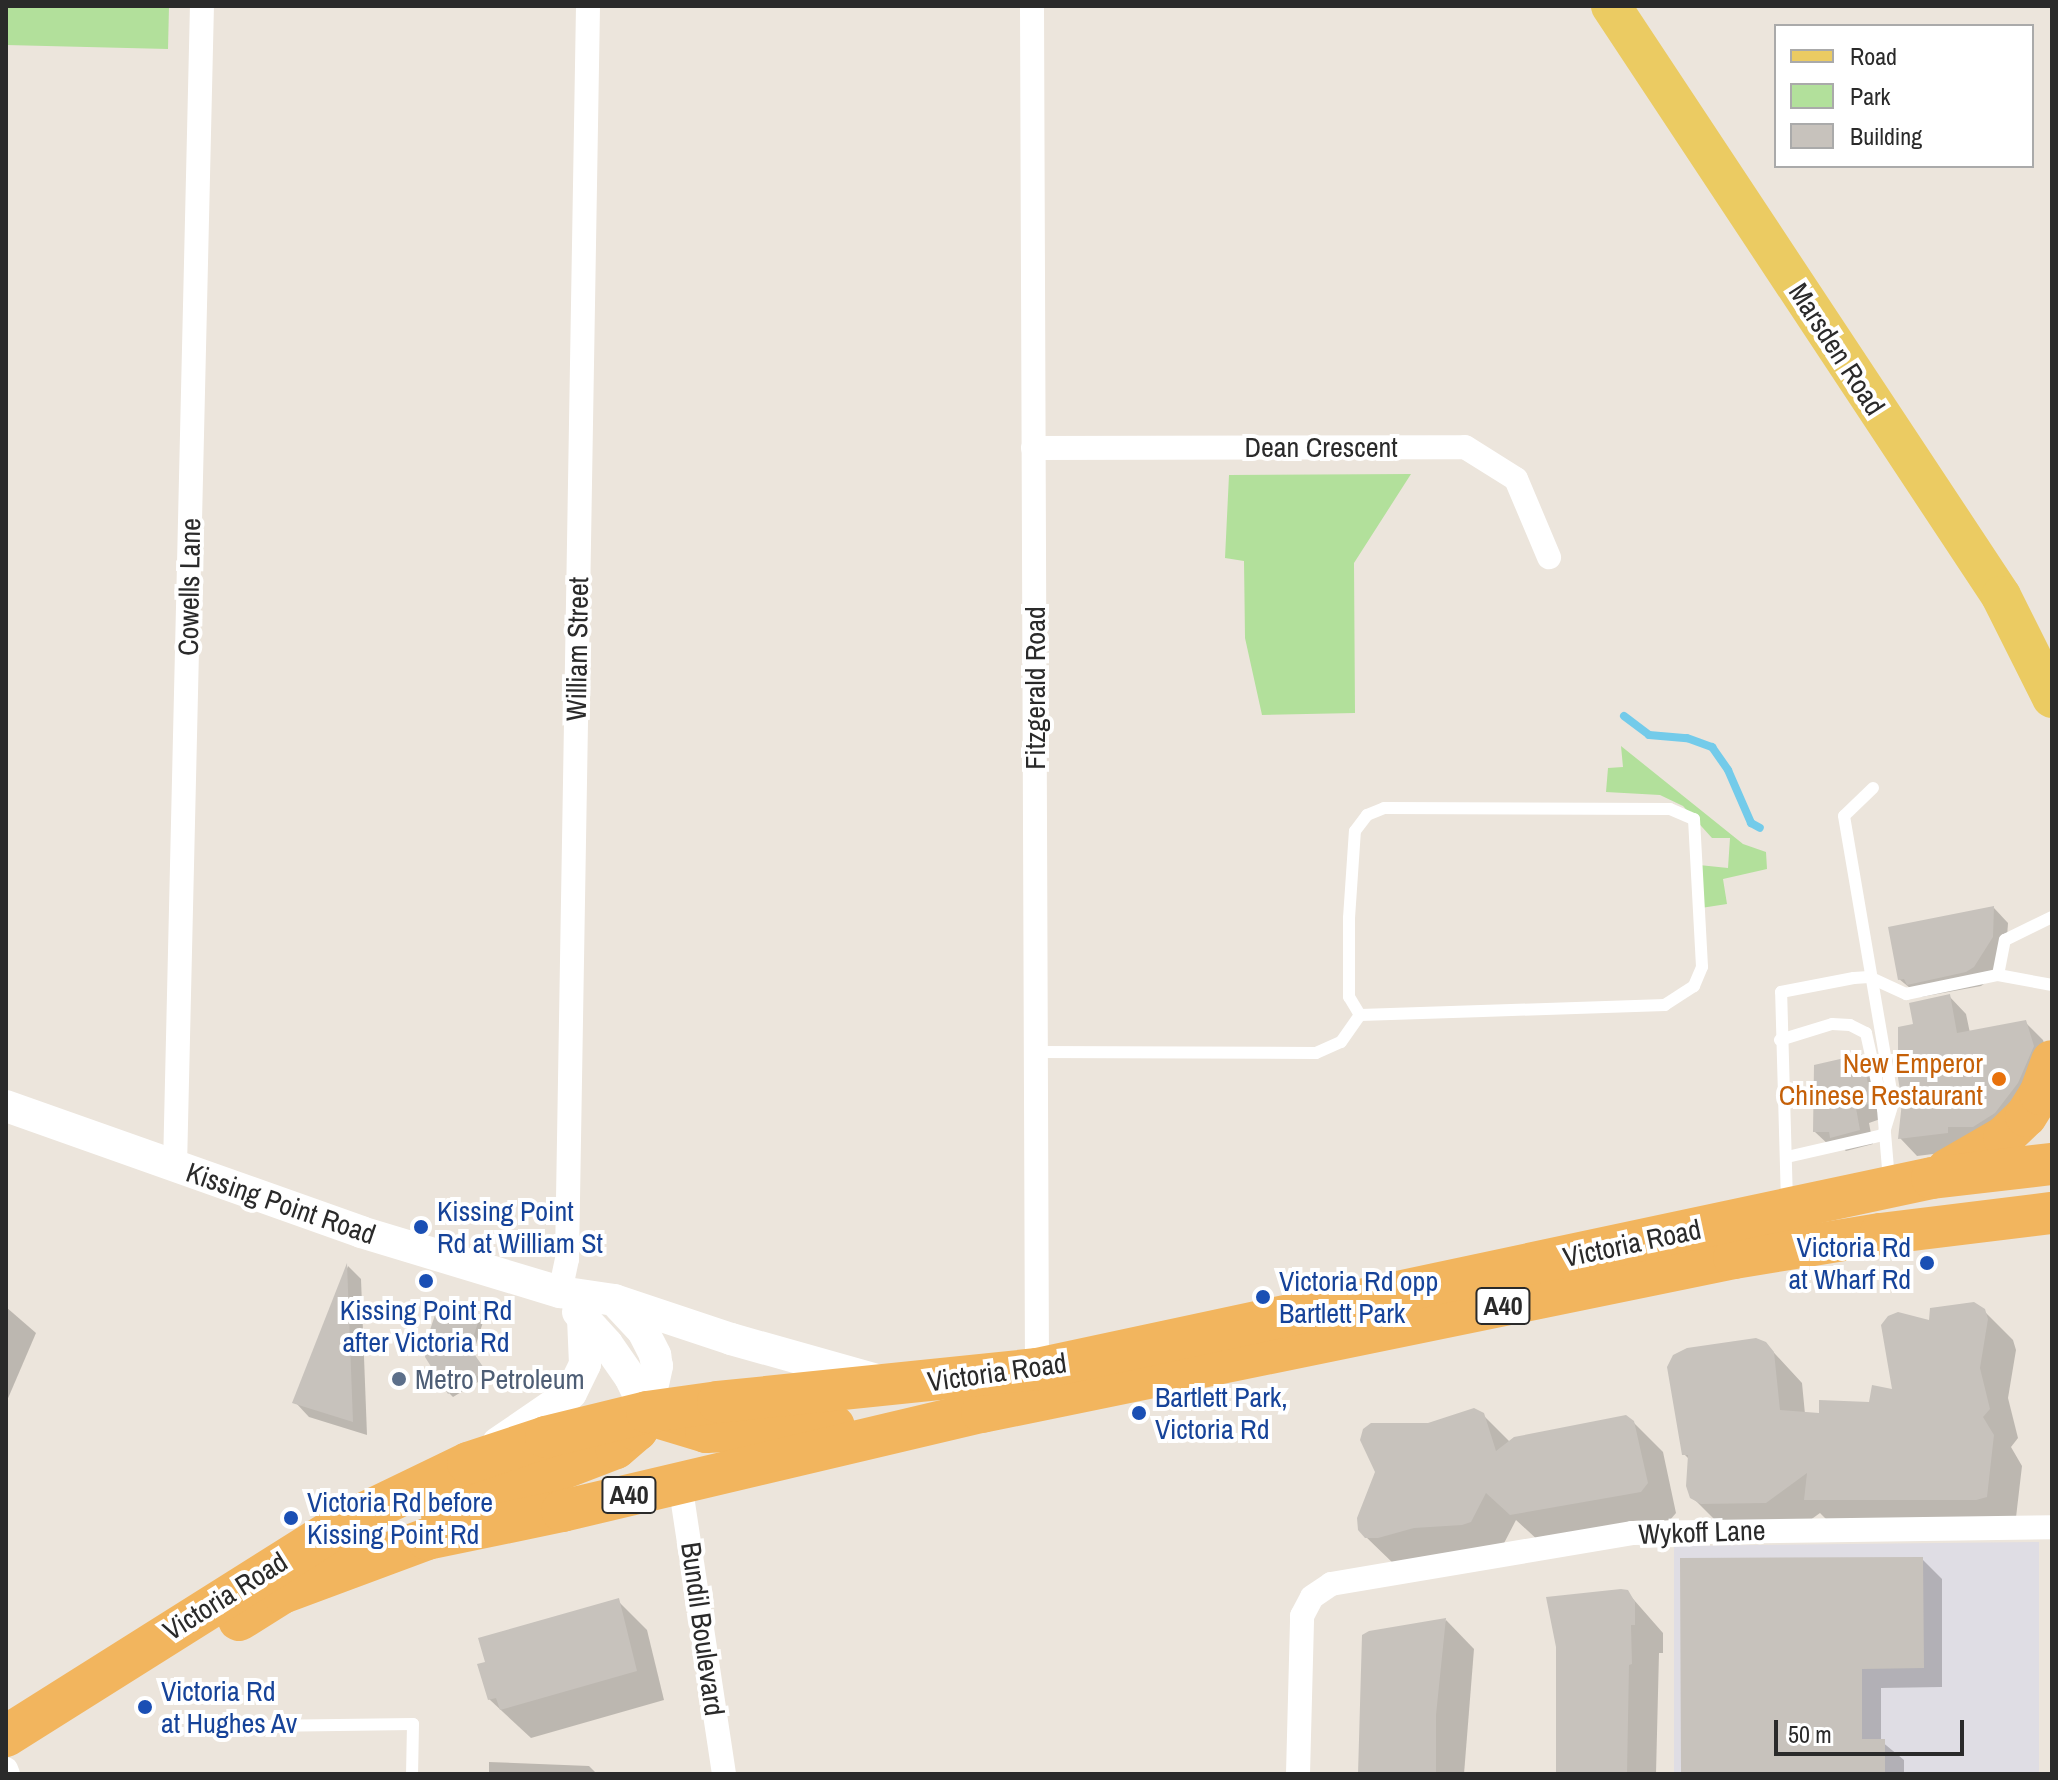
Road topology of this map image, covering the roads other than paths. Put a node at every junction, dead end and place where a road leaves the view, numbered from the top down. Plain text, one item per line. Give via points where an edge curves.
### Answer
1 (202, 6) edge
2 (588, 6) edge
3 (1032, 6) edge
4 (1611, 6) edge
5 (1033, 448) junction
6 (1549, 557) dead end
7 (2052, 698) edge
8 (1873, 788) dead end
9 (2052, 917) edge
10 (1998, 975) junction
11 (1869, 977) junction
12 (2052, 985) edge
13 (1360, 1015) junction
14 (1780, 1040) junction
15 (1037, 1052) junction
16 (2052, 1061) edge
17 (6, 1106) edge
18 (1883, 1135) junction
19 (1787, 1157) junction
20 (2052, 1164) edge
21 (175, 1167) junction
22 (1932, 1178) junction
23 (1890, 1188) junction
24 (1788, 1210) junction
25 (2052, 1213) edge
26 (560, 1292) junction
27 (614, 1300) junction
28 (583, 1319) junction
29 (1037, 1369) junction
30 (899, 1386) junction
31 (647, 1412) junction
32 (982, 1412) junction
33 (468, 1463) junction
34 (680, 1483) junction
35 (2052, 1527) edge
36 (282, 1593) junction
37 (263, 1726) dead end
38 (6, 1736) edge
39 (7, 1769) edge
40 (412, 1774) edge
41 (724, 1774) edge
42 (1298, 1774) edge

1 - 21 street, Cowells Lane
2 - 26 street, William Street via 567,1259
3 - 5 street, Fitzgerald Road
4 - 7 main road, Marsden Road via 2001,596
5 - 6 street, Dean Crescent via 1465,447 1516,479
5 - 15 street, Fitzgerald Road
8 - 11 lane via 1844,816
9 - 10 lane via 2005,940
10 - 11 lane via 1906,994
10 - 12 lane
11 - 14 lane via 1781,992
11 - 18 lane via 1893,1103
13 - 13 lane via 1665,1005 1694,986 1702,967 1694,819 1670,809 1384,808 1367,815 1355,831 1349,918 1349,997
13 - 15 lane via 1341,1042 1316,1053
14 - 18 lane via 1832,1024 1866,1033 1883,1109
14 - 19 lane
15 - 29 street, Fitzgerald Road
16 - 22 highway via 2026,1116 2004,1137
17 - 21 street, Kissing Point Road
18 - 19 lane
18 - 23 lane
19 - 24 lane
20 - 22 highway, Victoria Road / A40
21 - 26 street, Kissing Point Road via 332,1223
22 - 23 highway, Victoria Road / A40
23 - 24 highway, Victoria Road / A40
24 - 29 highway, Victoria Road / A40
25 - 32 highway, Victoria Road / A40 via 1734,1258
26 - 27 street, Kissing Point Road
26 - 28 street
27 - 30 street, Kissing Point Road
27 - 31 street via 643,1331 655,1355
28 - 31 street via 630,1377
28 - 33 street via 585,1364 571,1393
29 - 30 highway, Victoria Road / A40
30 - 31 highway, Victoria Road / A40
31 - 32 highway via 706,1432 797,1430
31 - 33 highway, Victoria Road / A40
31 - 36 highway via 637,1430 616,1448 362,1547
32 - 34 highway, Victoria Road / A40
33 - 38 highway, Victoria Road / A40 via 344,1523
34 - 36 highway, Victoria Road / A40 via 427,1539
34 - 41 street, Bundil Boulevard
35 - 42 street, Wykoff Lane via 1646,1532 1331,1584 1312,1597 1302,1616
36 - 39 highway, Victoria Road / A40
37 - 40 lane via 413,1724

